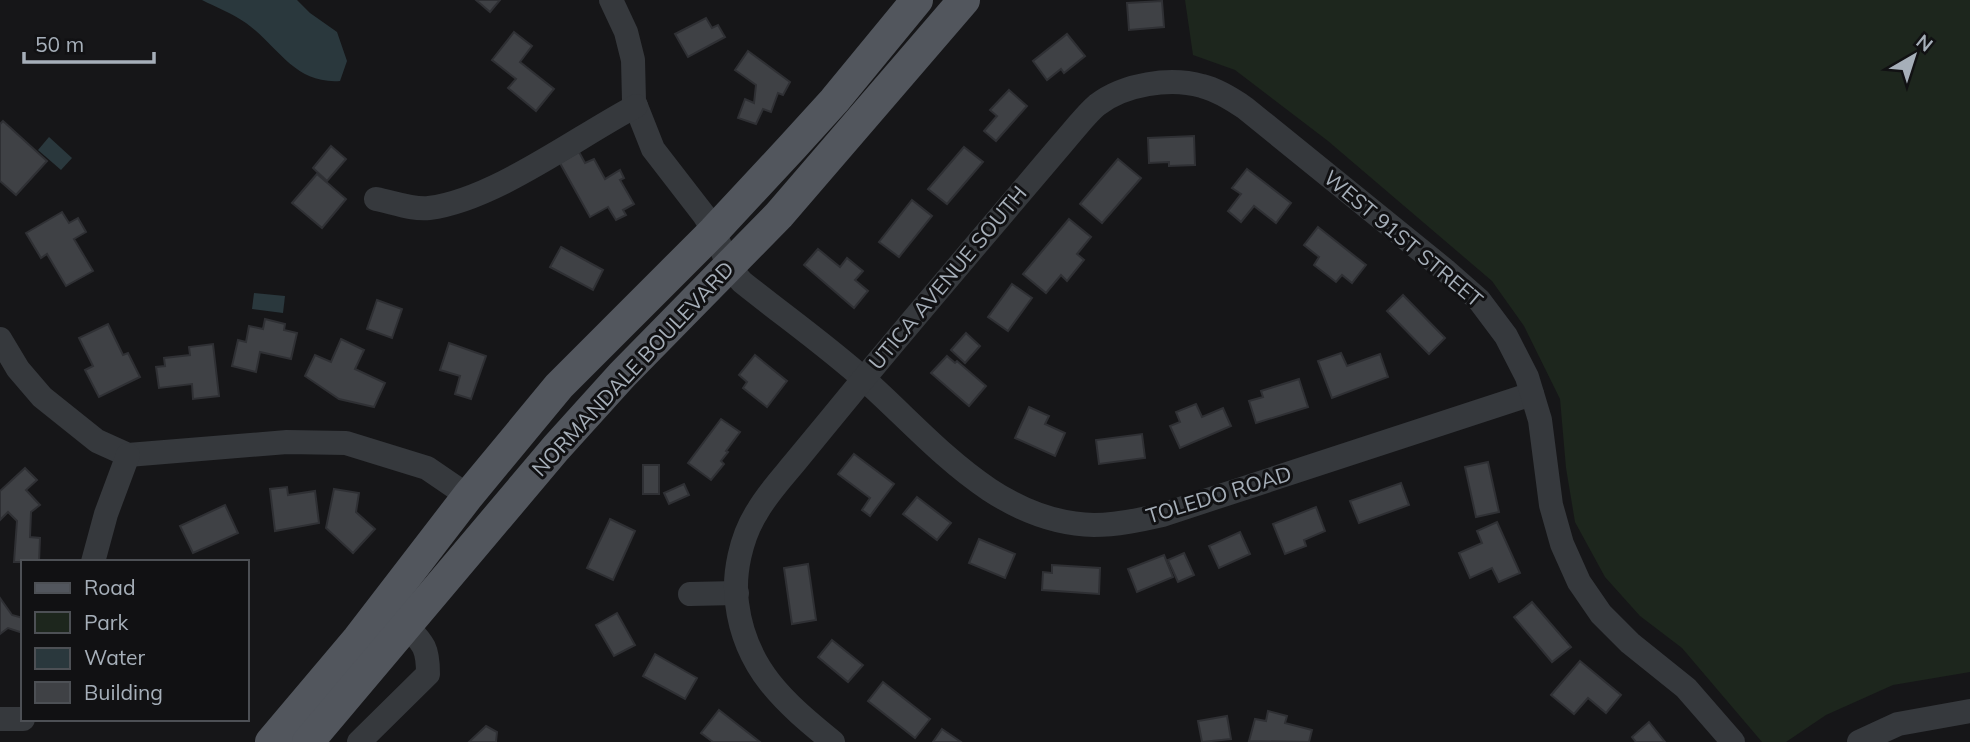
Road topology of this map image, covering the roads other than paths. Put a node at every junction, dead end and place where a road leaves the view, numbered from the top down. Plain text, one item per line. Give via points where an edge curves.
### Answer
1 (916, 0) edge
2 (964, 0) edge
3 (616, 1) edge
4 (636, 106) junction
5 (1245, 108) joint
6 (376, 200) dead end
7 (714, 231) junction
8 (729, 267) junction
9 (0, 339) edge
10 (864, 379) junction
11 (1532, 394) junction
12 (128, 455) junction
13 (468, 496) junction
14 (94, 560) edge
15 (737, 593) junction
16 (690, 594) dead end
17 (406, 625) junction
18 (1970, 711) edge
19 (0, 719) edge
20 (21, 719) edge
21 (271, 742) edge
22 (308, 742) edge
23 (359, 742) edge
24 (834, 742) edge
25 (1733, 742) edge
26 (1859, 742) edge

1 - 7 main road, NORMANDALE BOULEVARD via 834,101
2 - 8 main road, NORMANDALE BOULEVARD via 823,166
3 - 4 street, TOLEDO ROAD via 633,60
4 - 6 street via 513,177 460,201 426,208
4 - 7 street, TOLEDO ROAD via 653,149
5 - 10 street, UTICA AVENUE SOUTH via 1225,94 1178,82 1126,90 1099,104
5 - 11 street, WEST 91ST STREET via 1479,300 1506,336
7 - 8 street, TOLEDO ROAD
7 - 13 main road, NORMANDALE BOULEVARD via 559,386
8 - 10 street, TOLEDO ROAD
8 - 17 main road, NORMANDALE BOULEVARD via 580,421
9 - 12 street via 42,397 97,441
10 - 11 street, TOLEDO ROAD via 998,496 1050,518 1094,525 1162,515
10 - 15 street, UTICA AVENUE SOUTH via 756,512 743,541
11 - 25 street, WEST 91ST STREET via 1551,505 1579,582 1620,634 1686,688
12 - 13 street via 287,442 346,443 427,468
12 - 14 street
13 - 21 main road, NORMANDALE BOULEVARD via 358,639
15 - 16 street
15 - 24 street, UTICA AVENUE SOUTH via 755,663 795,711
17 - 22 main road, NORMANDALE BOULEVARD
17 - 23 street via 428,652 428,674
18 - 26 street via 1898,724
19 - 20 street

